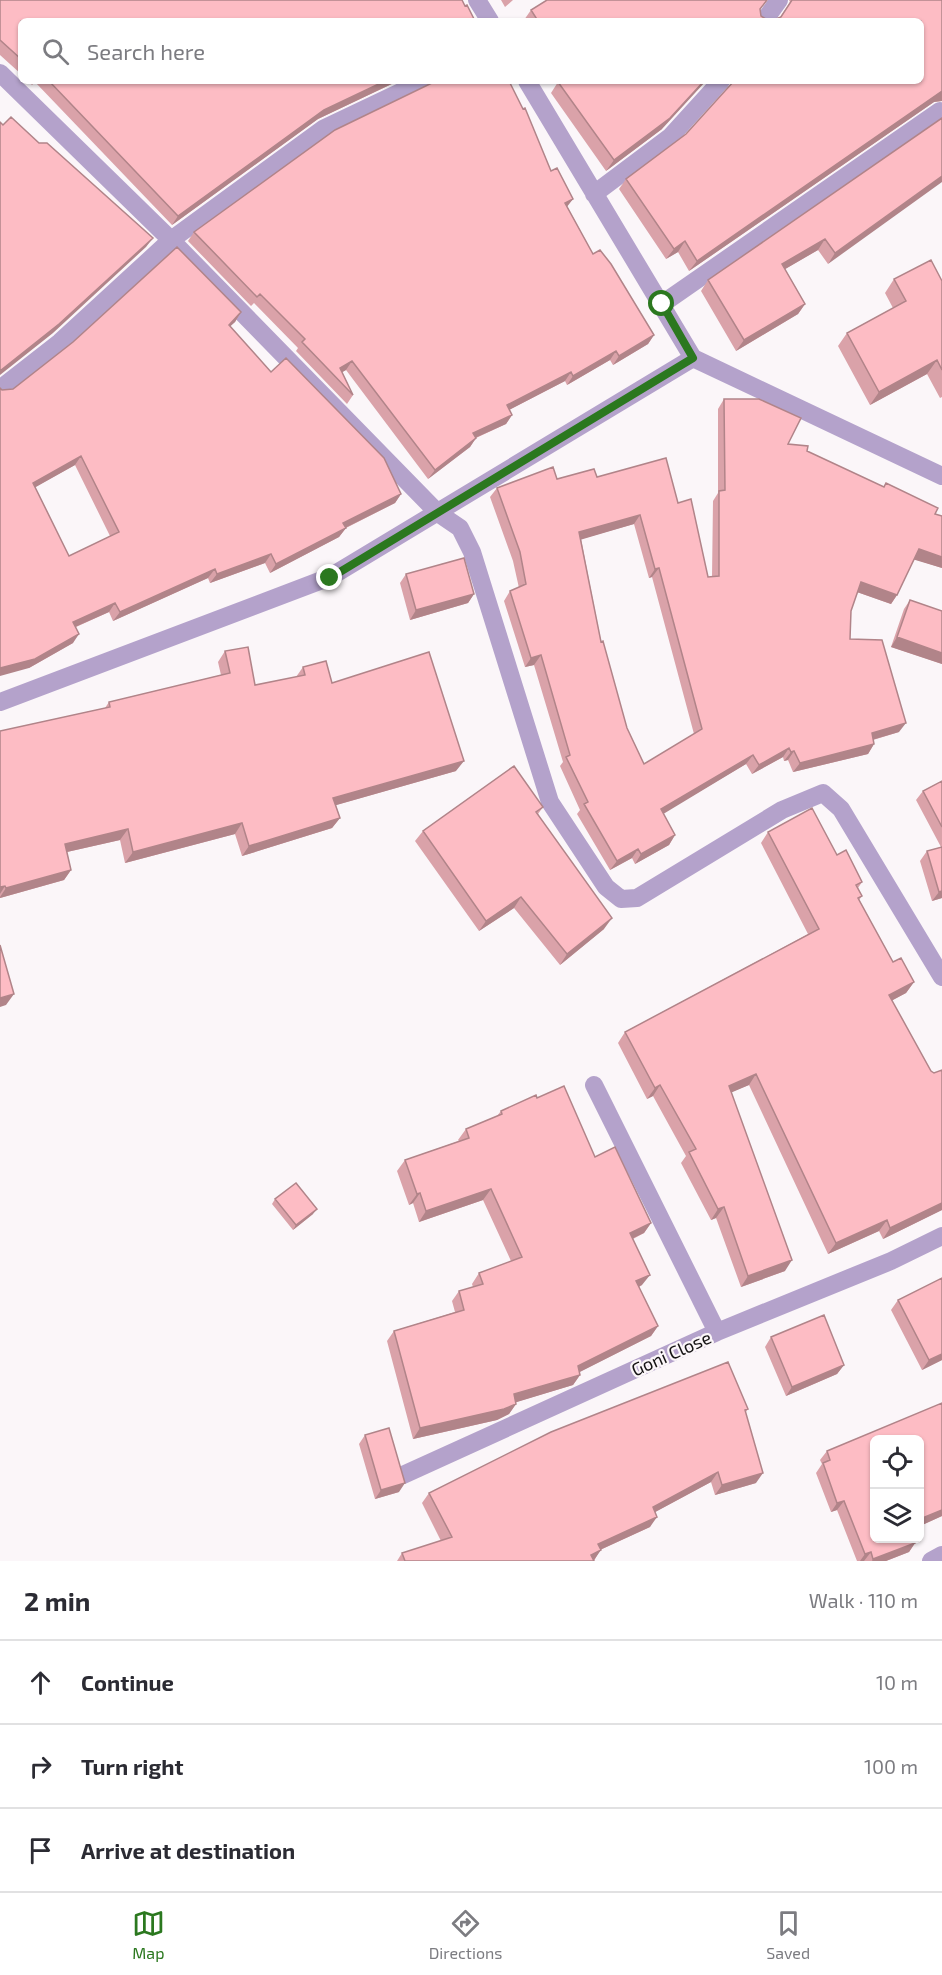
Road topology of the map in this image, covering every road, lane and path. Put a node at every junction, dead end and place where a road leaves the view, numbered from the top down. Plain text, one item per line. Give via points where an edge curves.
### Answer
1 (477, 0) edge
2 (779, 0) edge
3 (488, 18) edge
4 (766, 18) edge
5 (0, 73) edge
6 (418, 84) edge
7 (529, 84) edge
8 (718, 84) edge
9 (940, 111) dead end
10 (594, 194) junction
11 (171, 240) junction
12 (662, 304) junction
13 (693, 358) junction
14 (0, 389) edge
15 (942, 476) edge
16 (438, 513) junction
17 (0, 702) edge
18 (942, 977) edge
19 (594, 1085) dead end
20 (942, 1236) edge
21 (717, 1332) junction
22 (403, 1475) edge
23 (942, 1555) edge
24 (931, 1561) edge

1 - 3 street
2 - 4 street
5 - 11 street
6 - 11 street via 323,129
7 - 10 street
8 - 10 street via 670,137
9 - 12 street
10 - 12 street
11 - 14 street via 60,342
11 - 16 street
12 - 13 street
13 - 15 street
13 - 16 street
16 - 17 street via 330,578
16 - 18 street via 459,528 472,552 549,802 606,887 621,899 637,898 782,810 823,793 841,809
19 - 21 street
20 - 21 street, Goni Close
21 - 22 street, Goni Close
23 - 24 street

